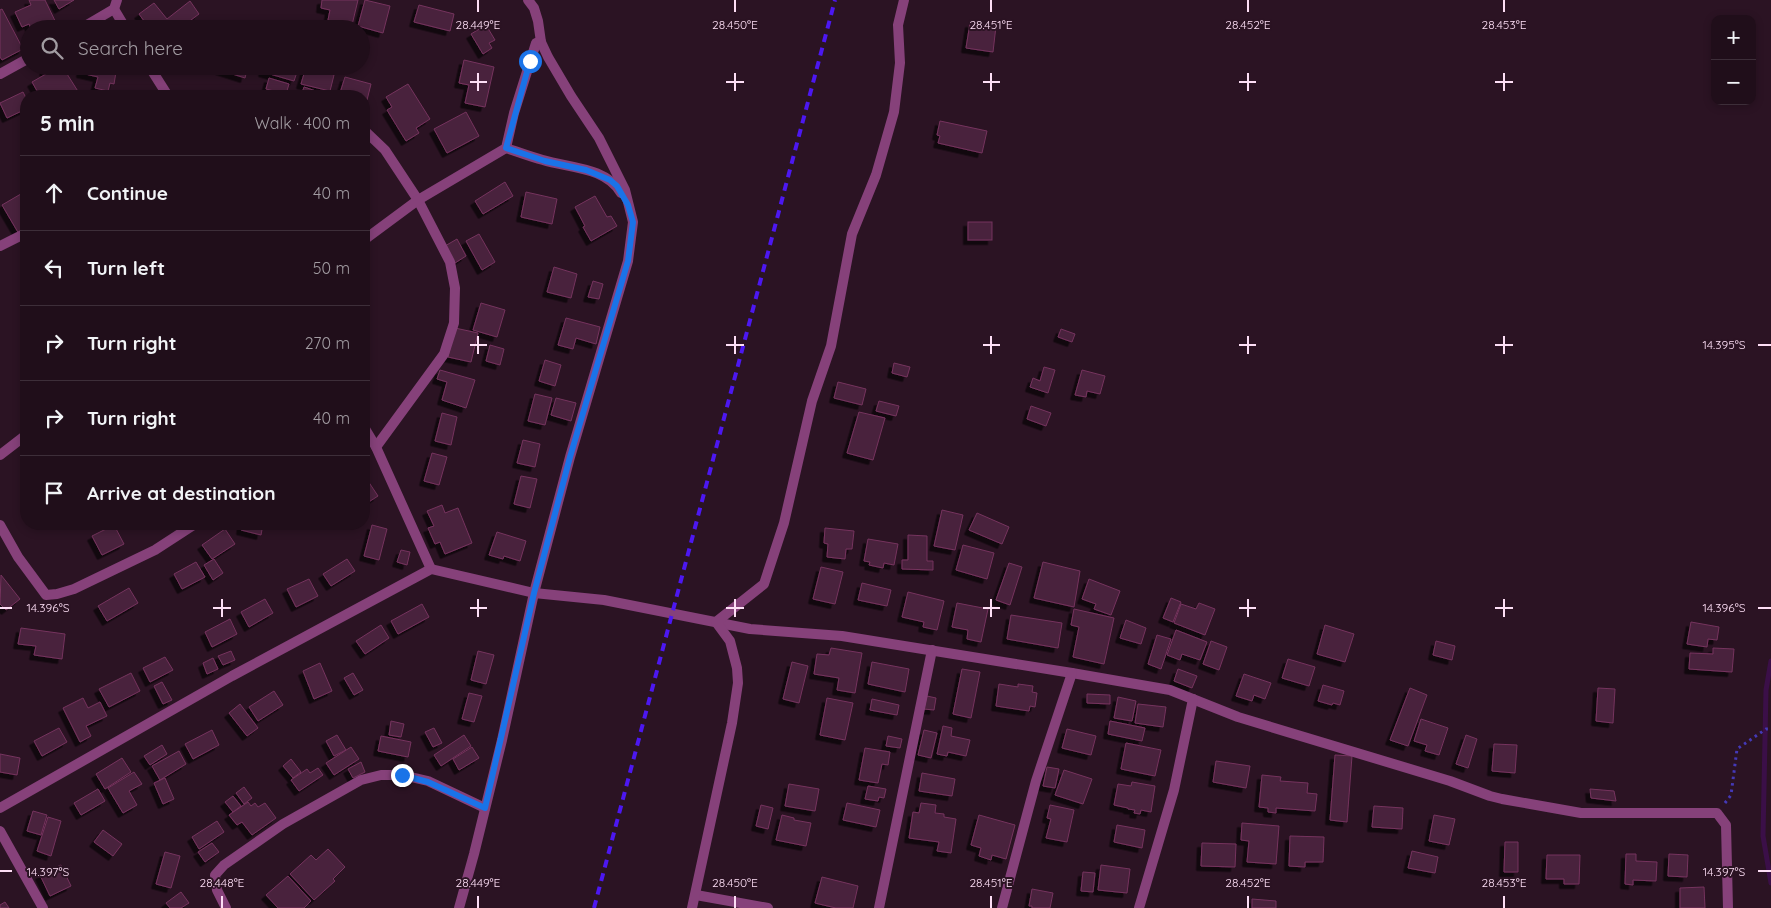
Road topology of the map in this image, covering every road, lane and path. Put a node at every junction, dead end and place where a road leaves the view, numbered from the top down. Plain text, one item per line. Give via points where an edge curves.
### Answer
1 (528, 0) edge
2 (904, 0) edge
3 (115, 5) edge
4 (93, 20) edge
5 (122, 20) edge
6 (541, 42) junction
7 (20, 63) edge
8 (0, 74) edge
9 (155, 75) edge
10 (164, 90) edge
11 (370, 136) edge
12 (506, 148) junction
13 (418, 200) junction
14 (628, 205) junction
15 (20, 236) edge
16 (370, 236) edge
17 (0, 246) edge
18 (370, 436) edge
19 (20, 439) edge
20 (376, 447) junction
21 (0, 455) edge
22 (0, 525) edge
23 (186, 530) edge
24 (431, 570) junction
25 (534, 593) junction
26 (716, 622) junction
27 (932, 650) junction
28 (1072, 673) junction
29 (1192, 699) junction
30 (1771, 729) edge
31 (0, 808) edge
32 (485, 808) junction
33 (1717, 813) junction
34 (0, 831) edge
35 (696, 895) junction
36 (43, 908) edge
37 (226, 908) edge
38 (459, 908) edge
39 (692, 908) edge
40 (768, 908) edge
41 (879, 908) edge
42 (1002, 908) edge
43 (1139, 908) edge
44 (1728, 908) edge

1 - 6 street via 534,8
2 - 26 street via 898,26 900,63 894,112 876,175 852,234 830,346 812,401 784,523 764,584
3 - 4 street
3 - 5 street
6 - 12 street via 536,43 530,61
6 - 14 street via 571,96 600,138 625,190
7 - 8 street
9 - 10 street
11 - 13 street via 385,150
12 - 13 street
12 - 14 street via 610,180
13 - 16 street
13 - 20 street via 450,262 455,288 454,323 444,354
14 - 25 street via 633,222 628,261
15 - 17 street
18 - 20 street
19 - 21 street
20 - 24 street
22 - 23 street via 18,557 46,595 74,589 155,550
24 - 25 street
24 - 31 street via 232,676
25 - 26 street via 604,600
25 - 32 street
26 - 27 street via 750,629 842,636
26 - 35 street via 730,641 738,683
27 - 28 street
27 - 41 street
28 - 29 street via 1170,690
28 - 42 street via 1036,781
29 - 33 street via 1238,717 1502,799 1581,813
29 - 43 street via 1174,790
30 - 33 path via 1766,729 1737,749 1731,795
32 - 37 street via 428,782 402,775 360,780 283,824 224,865 215,875 217,890
32 - 38 street
33 - 44 street via 1726,825
34 - 36 street
35 - 39 street
35 - 40 street

